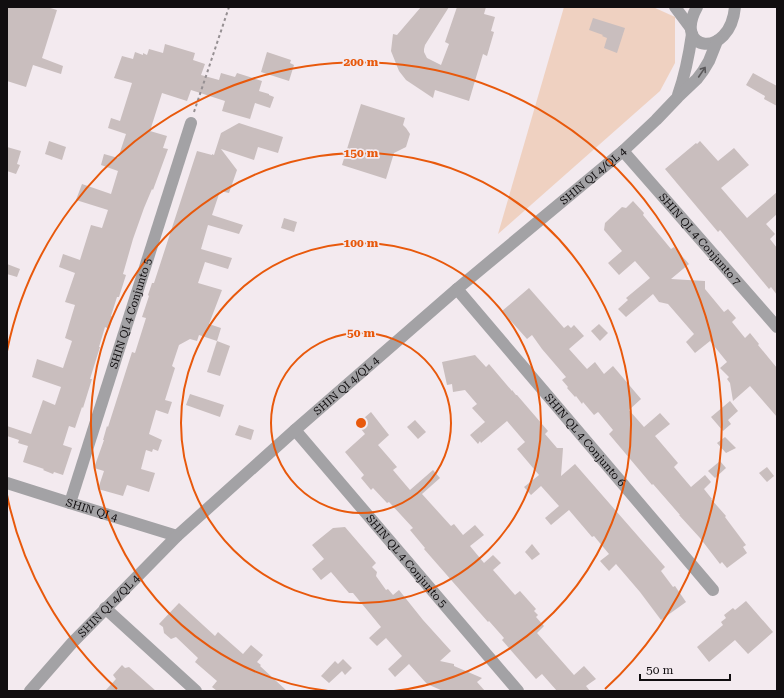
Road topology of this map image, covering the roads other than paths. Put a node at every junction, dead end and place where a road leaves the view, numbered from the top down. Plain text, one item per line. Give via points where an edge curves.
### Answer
1 (675, 7) edge
2 (697, 7) edge
3 (737, 9) edge
4 (691, 31) junction
5 (717, 41) junction
6 (678, 97) junction
7 (191, 123) road end
8 (623, 151) junction
9 (457, 289) junction
10 (777, 327) edge
11 (294, 430) junction
12 (7, 483) edge
13 (70, 503) junction
14 (177, 536) junction
15 (713, 590) dead end
16 (105, 608) junction
17 (30, 691) edge
18 (196, 691) edge
19 (518, 691) edge

1 - 4 street
2 - 4 street, SHIN QI 4/QL 4 via 693,14
3 - 5 street, SHIN QI 4/QL 4 via 727,31
4 - 5 street via 700,43 711,44
4 - 6 street, SHIN QI 4/QL 4 via 687,63
6 -> 5 street, SHIN QI 4/QL 4 via 703,71
6 - 8 street, SHIN QI 4/QL 4
7 - 13 street, SHIN QI 4 Conjunto 5
8 - 9 street, SHIN QI 4/QL 4
8 - 10 street, SHIN QL 4 Conjunto 7
9 - 11 street, SHIN QI 4/QL 4
9 - 15 street, SHIN QL 4 Conjunto 6
11 - 14 street, SHIN QI 4/QL 4
11 - 19 street, SHIN QL 4 Conjunto 5
12 - 13 street, SHIN QI 4
13 - 14 street, SHIN QI 4
14 - 16 street, SHIN QI 4/QL 4
16 - 17 street, SHIN QI 4/QL 4
16 - 18 street

